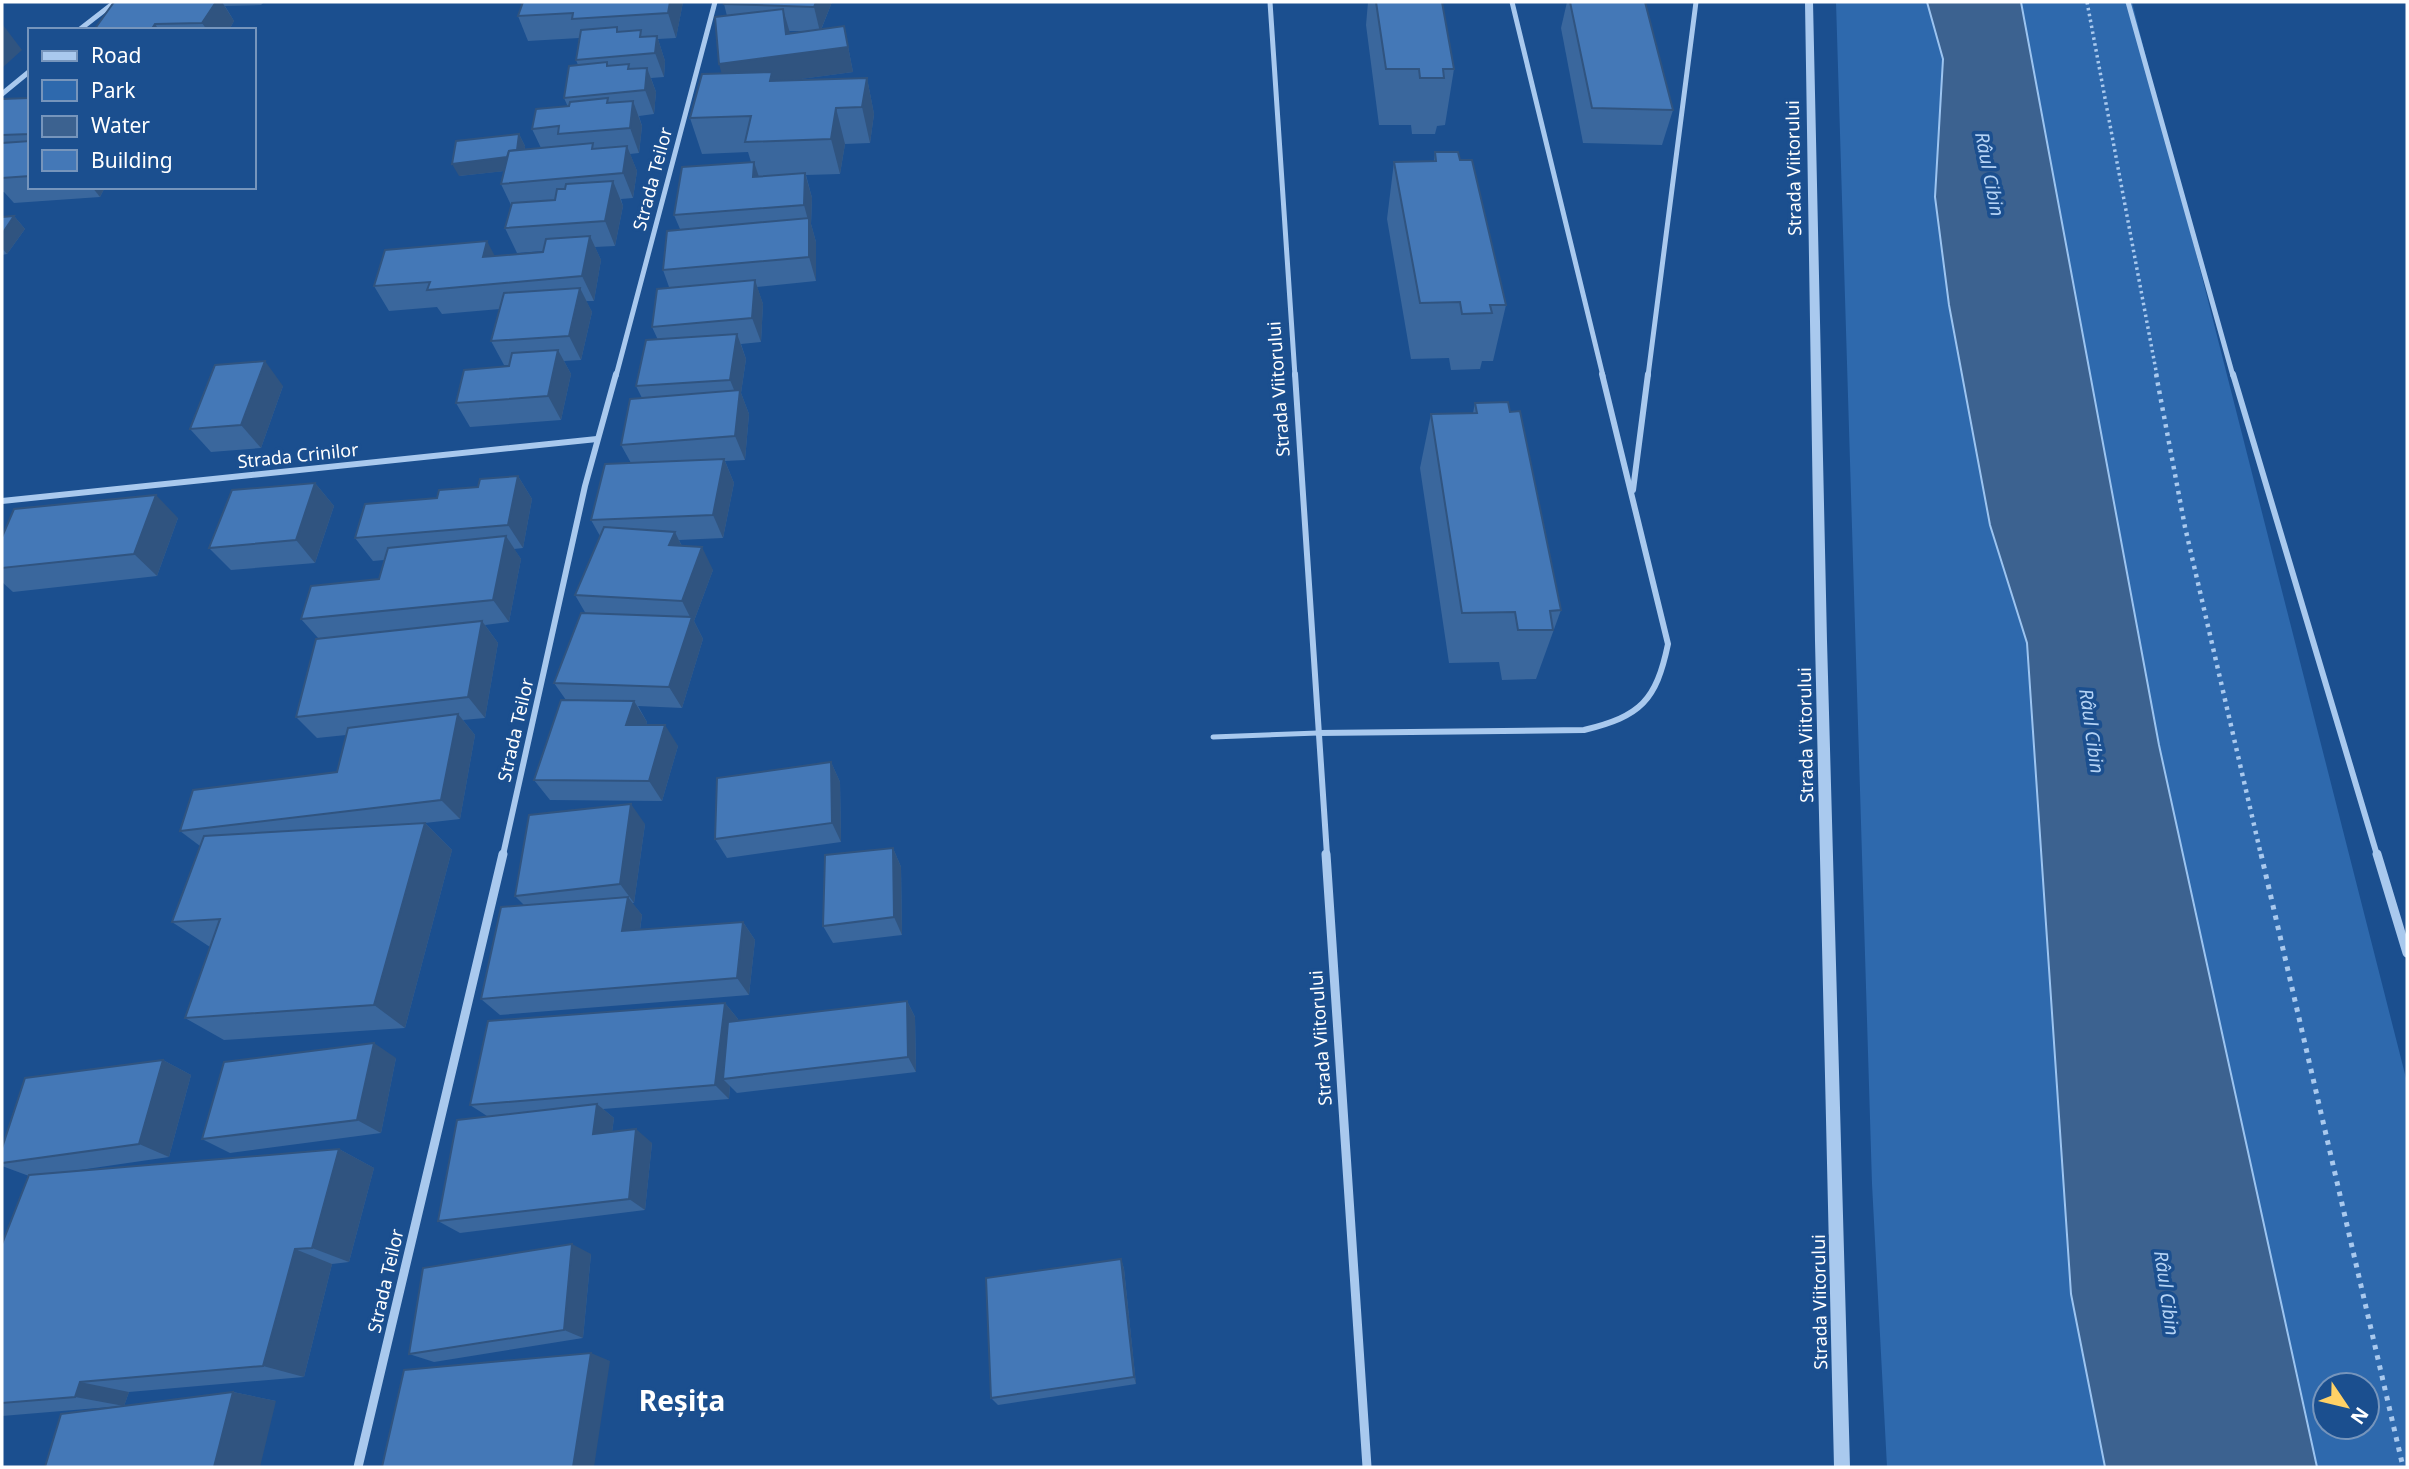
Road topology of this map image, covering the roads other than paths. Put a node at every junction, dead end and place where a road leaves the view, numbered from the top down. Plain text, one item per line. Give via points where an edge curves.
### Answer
1 (115, 2) edge
2 (715, 2) edge
3 (1270, 2) edge
4 (1511, 2) edge
5 (1696, 2) edge
6 (1809, 2) edge
7 (2128, 2) edge
8 (82, 28) edge
9 (28, 73) edge
10 (2, 94) edge
11 (597, 439) junction
12 (1632, 494) junction
13 (2, 501) edge
14 (1318, 733) junction
15 (1213, 737) dead end
16 (2407, 953) edge
17 (358, 1467) edge
18 (1367, 1467) edge
19 (1842, 1467) edge

1 - 8 street
2 - 11 street, Strada Teilor via 662,212
3 - 14 street, Strada Viitorului
4 - 12 street
5 - 12 street
6 - 19 street, Strada Viitorului
7 - 16 street via 2245,418
9 - 10 street
11 - 13 street, Strada Crinilor
11 - 17 street, Strada Teilor
12 - 14 street via 1668,644 1654,693 1635,713 1617,723 1584,730
14 - 15 lane
14 - 18 street, Strada Viitorului

